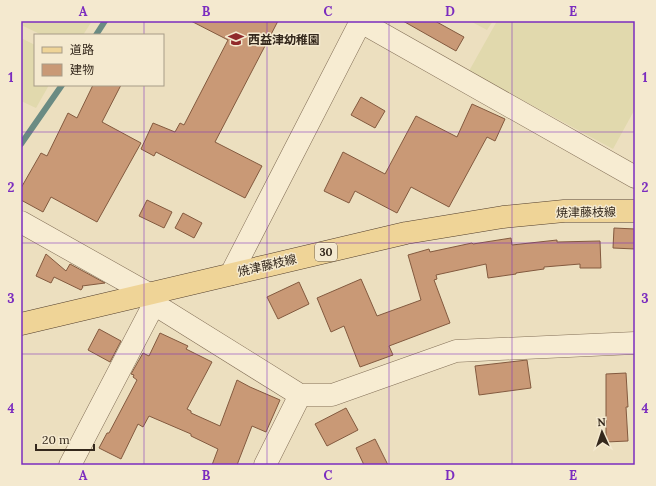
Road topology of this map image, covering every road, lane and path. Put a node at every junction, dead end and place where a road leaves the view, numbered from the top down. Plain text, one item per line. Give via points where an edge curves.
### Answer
1 (361, 21) edge
2 (635, 177) edge
3 (635, 211) edge
4 (21, 222) edge
5 (231, 274) junction
6 (152, 299) junction
7 (21, 324) edge
8 (635, 342) edge
9 (300, 394) junction
10 (70, 465) edge
11 (265, 465) edge

1 - 2 street
1 - 5 street
3 - 5 main road, 焼津藤枝線 / 30 via 564,211 503,217 406,233
4 - 6 street
5 - 6 main road, 焼津藤枝線 / 30
6 - 7 main road, 焼津藤枝線 / 30
6 - 9 street
6 - 10 street
8 - 9 street via 456,351 332,396
9 - 11 street

